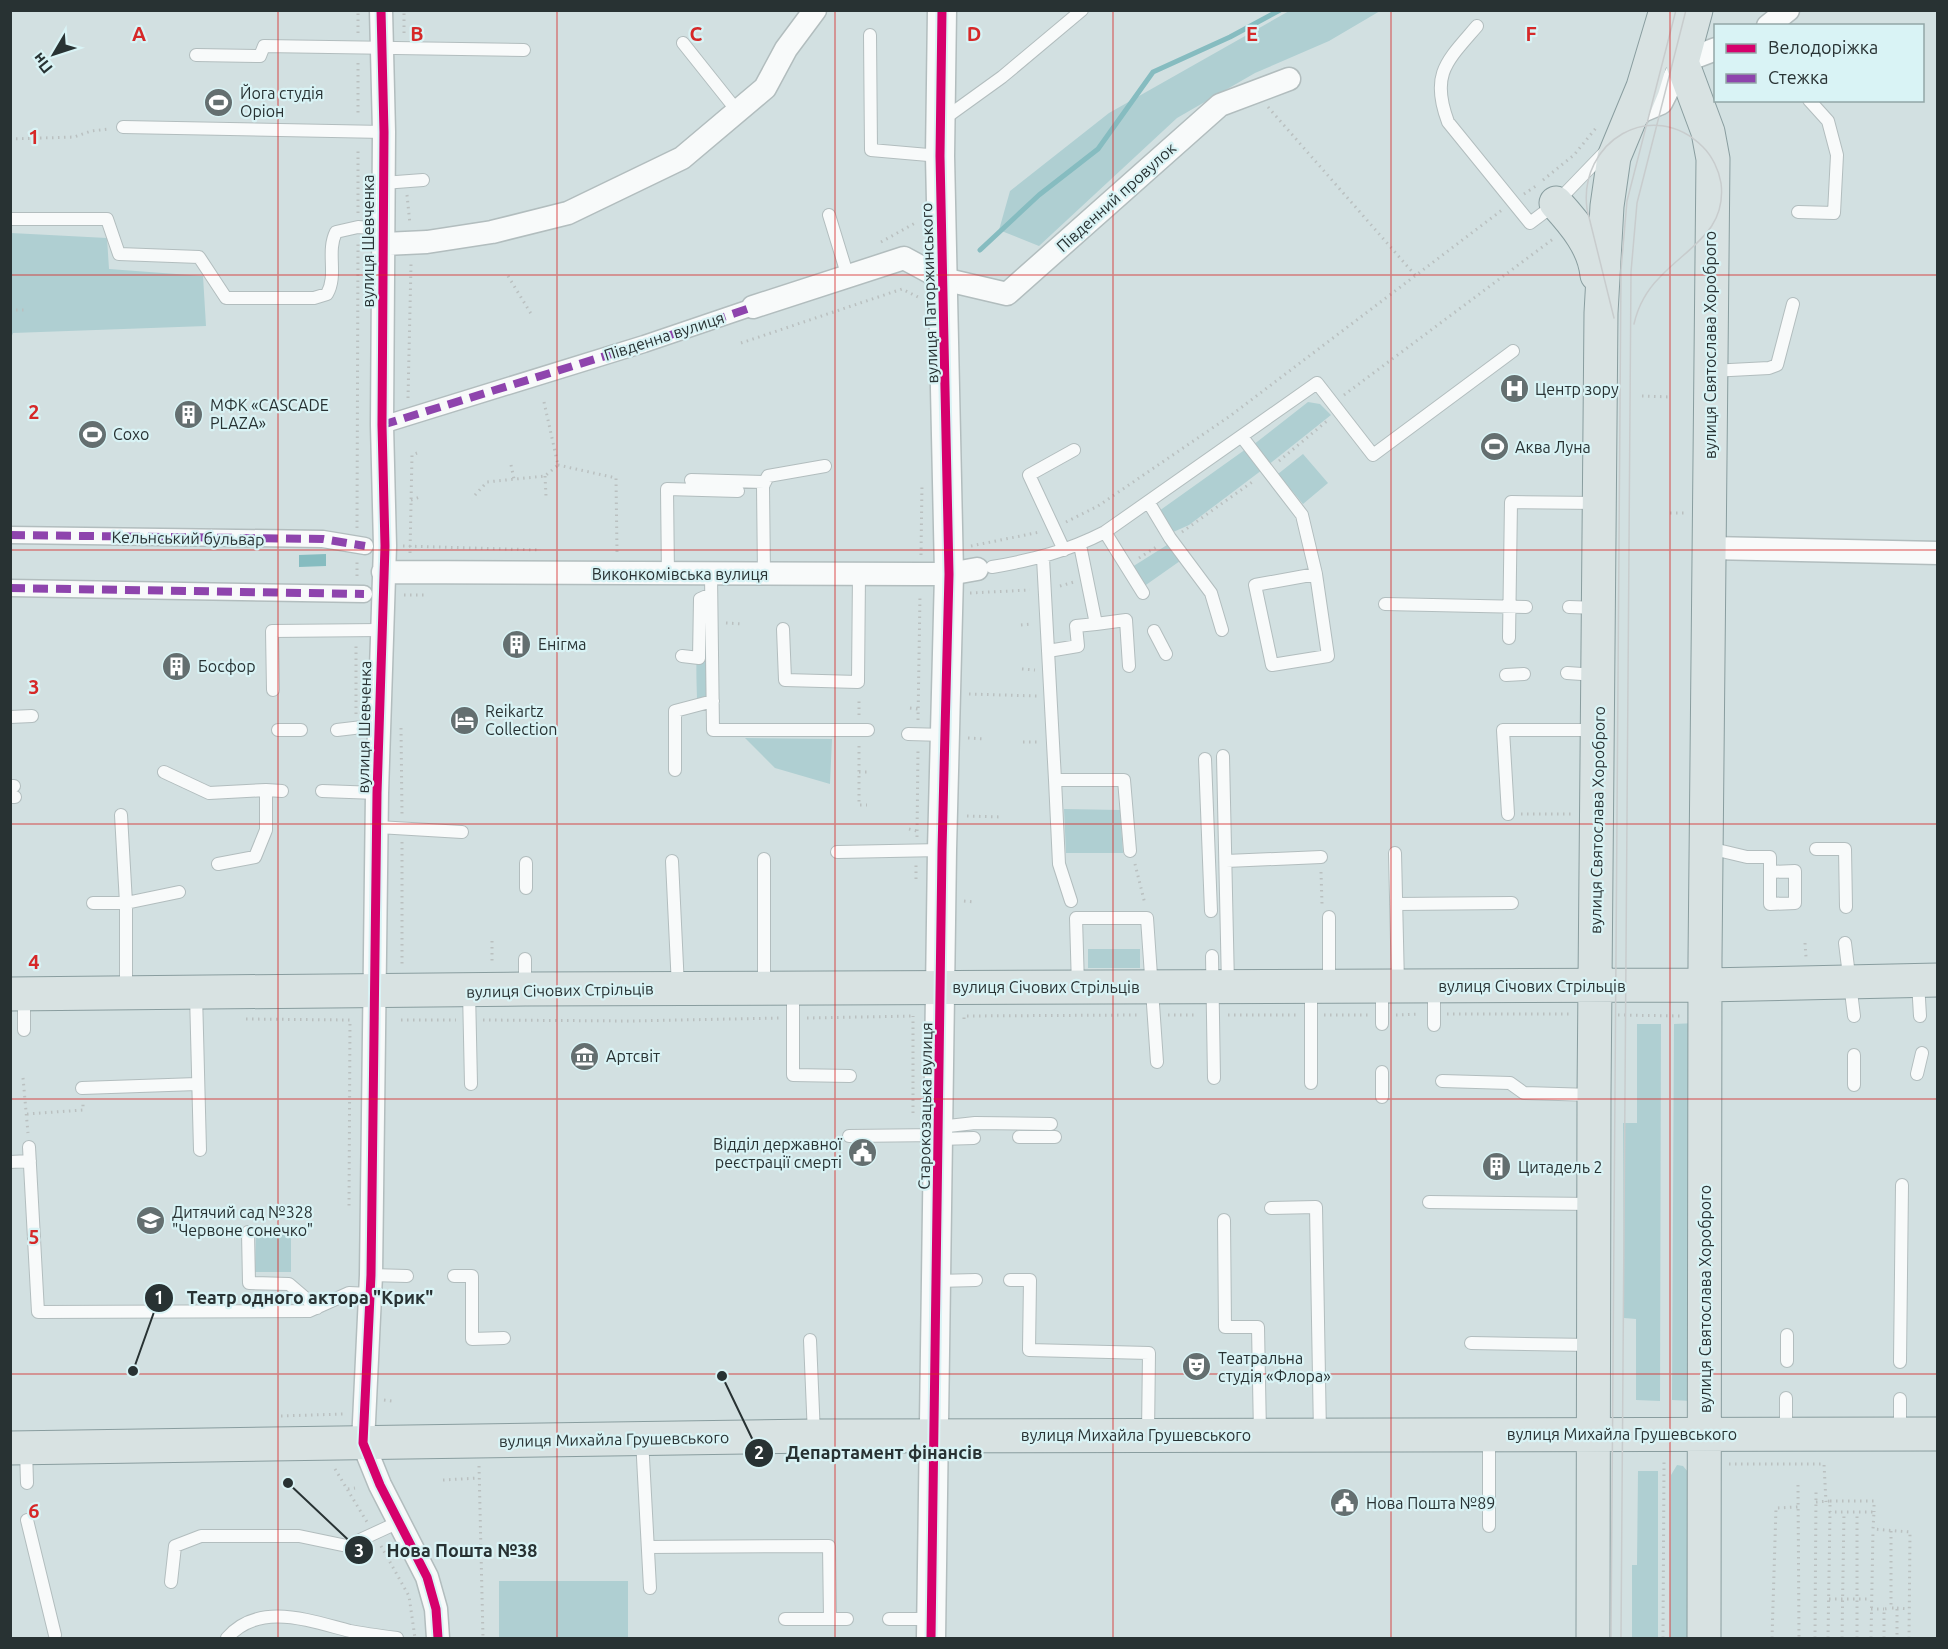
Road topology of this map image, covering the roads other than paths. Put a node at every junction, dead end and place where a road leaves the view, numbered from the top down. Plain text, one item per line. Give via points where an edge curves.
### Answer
1 (381, 10) edge
2 (815, 10) edge
3 (942, 10) edge
4 (1082, 10) edge
5 (1666, 10) edge
6 (1696, 10) edge
7 (1705, 10) edge
8 (1788, 10) edge
9 (1715, 24) edge
10 (1770, 24) edge
11 (1477, 26) dead end
12 (870, 35) dead end
13 (683, 43) dead end
14 (380, 48) junction
15 (1714, 49) edge
16 (524, 50) dead end
17 (196, 55) dead end
18 (1668, 58) junction
19 (1288, 79) dead end
20 (1811, 102) edge
21 (1661, 104) junction
22 (738, 112) junction
23 (940, 121) junction
24 (123, 127) road end
25 (1610, 129) junction
26 (384, 132) junction
27 (1708, 132) junction
28 (940, 156) junction
29 (423, 180) dead end
30 (383, 183) junction
31 (1556, 203) junction
32 (1798, 212) dead end
33 (829, 215) dead end
34 (10, 219) edge
35 (383, 236) junction
36 (848, 276) junction
37 (943, 279) junction
38 (1793, 304) dead end
39 (753, 307) joint
40 (1601, 313) junction
41 (1512, 351) dead end
42 (1710, 371) junction
43 (382, 425) junction
44 (1242, 437) junction
45 (1074, 450) dead end
46 (825, 466) dead end
47 (691, 480) dead end
48 (765, 482) junction
49 (738, 491) dead end
50 (1149, 502) junction
51 (1599, 503) junction
52 (1105, 532) junction
53 (10, 536) edge
54 (1080, 545) junction
55 (361, 546) road end
56 (1710, 548) junction
57 (1064, 550) junction
58 (1938, 553) edge
59 (1043, 558) junction
60 (985, 568) joint
61 (383, 572) junction
62 (764, 574) junction
63 (859, 574) junction
64 (949, 574) junction
65 (1316, 574) junction
66 (668, 575) junction
67 (711, 584) junction
68 (10, 588) edge
69 (361, 593) road end
70 (1143, 594) dead end
71 (1384, 604) dead end
72 (1509, 607) junction
73 (1526, 607) dead end
74 (1096, 624) junction
75 (783, 629) dead end
76 (380, 630) junction
77 (1222, 630) dead end
78 (1154, 631) dead end
79 (1509, 638) dead end
80 (1048, 651) junction
81 (1166, 654) dead end
82 (682, 656) dead end
83 (1129, 666) dead end
84 (1524, 674) dead end
85 (1506, 675) dead end
86 (273, 690) dead end
87 (713, 701) junction
88 (32, 716) dead end
89 (10, 717) edge
90 (379, 725) junction
91 (278, 730) dead end
92 (301, 730) dead end
93 (337, 730) dead end
94 (863, 730) road end
95 (1598, 730) junction
96 (913, 733) road end
97 (956, 737) junction
98 (1223, 756) dead end
99 (1205, 759) dead end
100 (675, 770) dead end
101 (164, 772) dead end
102 (1055, 780) junction
103 (266, 790) junction
104 (282, 791) dead end
105 (322, 791) dead end
106 (377, 793) junction
107 (1508, 814) road end
108 (121, 815) dead end
109 (378, 827) junction
110 (462, 832) dead end
111 (1707, 847) junction
112 (1747, 849) dead end
113 (1816, 849) dead end
114 (929, 850) junction
115 (1130, 851) road end
116 (837, 852) dead end
117 (1395, 854) dead end
118 (1321, 857) dead end
119 (764, 859) dead end
120 (672, 861) dead end
121 (1226, 861) junction
122 (526, 863) dead end
123 (218, 864) dead end
124 (1770, 872) dead end
125 (526, 888) dead end
126 (179, 892) dead end
127 (1071, 901) dead end
128 (93, 903) dead end
129 (126, 903) junction
130 (1512, 903) dead end
131 (1396, 904) junction
132 (1846, 907) dead end
133 (1211, 911) dead end
134 (1329, 917) dead end
135 (1845, 943) dead end
136 (1928, 980) edge
137 (1850, 982) junction
138 (1216, 986) junction
139 (940, 987) junction
140 (1078, 987) junction
141 (678, 989) junction
142 (376, 991) junction
143 (469, 991) junction
144 (196, 993) junction
145 (17, 994) edge
146 (126, 994) junction
147 (1317, 996) junction
148 (783, 998) junction
149 (1595, 1000) junction
150 (1154, 1001) junction
151 (1705, 1001) junction
152 (1386, 1003) junction
153 (1854, 1016) dead end
154 (1920, 1016) dead end
155 (24, 1030) dead end
156 (1922, 1053) dead end
157 (1854, 1055) dead end
158 (1157, 1062) dead end
159 (1382, 1072) dead end
160 (1917, 1074) dead end
161 (850, 1076) dead end
162 (1214, 1078) dead end
163 (1442, 1081) dead end
164 (1311, 1083) dead end
165 (197, 1084) junction
166 (471, 1084) dead end
167 (1854, 1085) dead end
168 (82, 1088) dead end
169 (1594, 1095) junction
170 (1382, 1096) dead end
171 (1051, 1124) dead end
172 (939, 1134) junction
173 (849, 1136) dead end
174 (1019, 1137) dead end
175 (1055, 1137) dead end
176 (974, 1138) dead end
177 (29, 1147) dead end
178 (200, 1150) dead end
179 (30, 1161) junction
180 (10, 1162) edge
181 (1902, 1185) dead end
182 (1429, 1202) dead end
183 (1594, 1204) junction
184 (1271, 1208) dead end
185 (1224, 1220) dead end
186 (248, 1232) dead end
187 (407, 1276) dead end
188 (454, 1276) dead end
189 (976, 1280) dead end
190 (1010, 1280) dead end
191 (937, 1281) junction
192 (371, 1284) junction
193 (317, 1308) junction
194 (1787, 1335) dead end
195 (504, 1338) dead end
196 (810, 1340) dead end
197 (1471, 1343) dead end
198 (1594, 1345) junction
199 (1787, 1361) dead end
200 (1900, 1362) dead end
201 (1786, 1398) dead end
202 (1899, 1399) dead end
203 (1148, 1434) junction
204 (1489, 1434) junction
205 (1594, 1434) junction
206 (1705, 1434) junction
207 (1786, 1434) junction
208 (1900, 1434) junction
209 (1938, 1434) edge
210 (1260, 1435) junction
211 (1320, 1435) junction
212 (814, 1436) junction
213 (935, 1436) junction
214 (642, 1439) junction
215 (363, 1443) junction
216 (18, 1448) edge
217 (27, 1483) dead end
218 (27, 1520) dead end
219 (399, 1522) junction
220 (1489, 1526) dead end
221 (648, 1547) junction
222 (171, 1582) dead end
223 (650, 1588) dead end
224 (785, 1619) dead end
225 (830, 1619) junction
226 (848, 1619) dead end
227 (889, 1619) dead end
228 (931, 1629) edge
229 (55, 1635) dead end
230 (227, 1638) edge
231 (397, 1638) edge
232 (438, 1638) edge
233 (1593, 1638) edge
234 (1704, 1638) edge

1 - 14 street, вулиця Шевченка
2 - 22 street via 786,49 765,88
3 - 23 street, вулиця Паторжинського
4 - 23 lane via 1002,77
5 - 18 main road, вулиця Святослава Хороброго
6 - 18 main road, вулиця Святослава Хороброго
7 - 9 main road
8 - 10 street
11 - 31 lane via 1445,63 1439,79 1448,122 1530,223
12 - 28 lane via 871,150
13 - 22 lane
14 - 16 lane
14 - 17 lane via 264,46 260,56
14 - 26 street, вулиця Шевченка
15 - 18 street
18 - 21 street
18 - 25 main road, вулиця Святослава Хороброго
18 - 27 main road, вулиця Святослава Хороброго
19 - 37 street, Південний провулок via 1220,105 1007,294
20 - 32 lane via 1828,121 1837,155 1834,213
21 - 25 street
21 - 27 street via 1683,109
22 - 35 street via 682,158 568,213 492,232 427,242
23 - 28 street, вулиця Паторжинського
24 - 26 lane
25 - 31 lane
25 - 40 main road, вулиця Святослава Хороброго via 1614,157
26 - 30 street, вулиця Шевченка
27 - 42 main road, вулиця Святослава Хороброго via 1713,159
28 - 37 street, вулиця Паторжинського
29 - 30 lane
30 - 35 street, вулиця Шевченка
31 - 40 main road via 1579,229 1596,263
33 - 36 lane
34 - 35 lane via 107,219 119,254 199,257 226,298 314,298 327,294 332,287 331,243 336,232 358,227
35 - 43 street, вулиця Шевченка
36 - 37 street, Південна вулиця via 904,258
36 - 39 street, Південна вулиця
37 - 64 street, вулиця Паторжинського
38 - 42 lane via 1777,365
39 - 43 street, Південна вулиця
40 - 51 main road, вулиця Святослава Хороброго
41 - 44 lane via 1373,455 1317,383
42 - 56 main road, вулиця Святослава Хороброго
43 - 61 street, вулиця Шевченка
44 - 50 lane
44 - 65 lane via 1302,515
45 - 57 lane via 1029,475
46 - 48 lane via 768,476
47 - 48 lane
48 - 62 lane
49 - 66 lane via 667,489
50 - 52 lane
50 - 77 lane via 1211,593
51 - 72 lane via 1511,502
51 - 95 main road, вулиця Святослава Хороброго via 1584,607 1583,674
52 - 54 lane
52 - 70 lane
53 - 55 street, Кельнський бульвар via 322,540
54 - 57 lane
54 - 74 lane
56 - 58 street
56 - 111 main road, вулиця Святослава Хороброго
57 - 59 lane
59 - 60 lane
59 - 80 lane
60 - 64 street, Виконкомівська вулиця
61 - 66 street, Виконкомівська вулиця
61 - 76 street, вулиця Шевченка
62 - 63 street, Виконкомівська вулиця
62 - 67 street, Виконкомівська вулиця
63 - 64 street, Виконкомівська вулиця
63 - 75 lane via 858,682 785,680
64 - 97 street, Старокозацька вулиця
65 - 65 lane via 1329,656 1272,665 1255,585
66 - 67 street, Виконкомівська вулиця
67 - 82 lane via 700,599 699,658
67 - 87 lane
68 - 69 street
71 - 72 lane
72 - 73 lane
72 - 79 lane
74 - 80 lane via 1076,626 1078,646
74 - 83 lane via 1126,620
76 - 86 lane via 272,631
76 - 90 street, вулиця Шевченка
78 - 81 lane
80 - 102 lane
84 - 85 lane
87 - 94 lane via 713,730
87 - 100 lane via 675,711
88 - 89 lane
90 - 93 lane
90 - 106 street, вулиця Шевченка
91 - 92 lane
95 - 107 lane via 1503,730
95 - 149 main road, вулиця Святослава Хороброго
96 - 97 lane
97 - 114 street, Старокозацька вулиця
98 - 121 lane
99 - 133 lane
101 - 103 lane via 208,793
102 - 115 lane via 1124,780
102 - 127 lane via 1059,864
103 - 104 lane
103 - 123 lane via 266,830 255,857
105 - 106 lane
106 - 109 street, вулиця Шевченка
108 - 129 lane
109 - 110 lane
109 - 142 street, вулиця Шевченка
111 - 112 lane
111 - 124 lane via 1748,857 1770,857
111 - 151 main road, вулиця Святослава Хороброго
113 - 132 lane via 1845,849
114 - 116 lane
114 - 139 street, Старокозацька вулиця
117 - 131 lane
118 - 121 lane
119 - 148 lane
120 - 141 lane
121 - 138 lane
122 - 125 lane
126 - 129 lane
128 - 129 lane
129 - 146 lane
130 - 131 lane
131 - 152 lane
134 - 147 lane
135 - 137 lane
136 - 137 main road, вулиця Січових Стрільців
136 - 154 lane
137 - 151 main road, вулиця Січових Стрільців
137 - 153 lane
138 - 147 main road, вулиця Січових Стрільців
138 - 150 main road, вулиця Січових Стрільців
138 - 162 lane
139 - 140 main road, вулиця Січових Стрільців
139 - 148 main road, вулиця Січових Стрільців
139 - 172 street, Старокозацька вулиця
140 - 150 main road, вулиця Січових Стрільців
140 - 150 lane via 1076,918 1147,918
141 - 143 main road, вулиця Січових Стрільців via 525,974
141 - 148 main road, вулиця Січових Стрільців
142 - 143 main road, вулиця Січових Стрільців
142 - 144 main road, вулиця Січових Стрільців
142 - 192 street, вулиця Шевченка
143 - 166 lane
144 - 146 main road, вулиця Січових Стрільців
144 - 165 lane
145 - 146 main road, вулиця Січових Стрільців
145 - 155 lane
147 - 152 main road, вулиця Січових Стрільців
147 - 164 lane
148 - 161 lane via 793,1075
149 - 151 main road, вулиця Січових Стрільців
149 - 152 main road, вулиця Січових Стрільців via 1434,1008
149 - 169 main road, вулиця Святослава Хороброго
150 - 158 lane
151 - 206 main road, вулиця Святослава Хороброго
156 - 160 lane
157 - 167 lane
159 - 170 lane
163 - 169 lane via 1510,1083 1524,1093
165 - 168 lane
165 - 178 lane
169 - 183 main road, вулиця Святослава Хороброго
171 - 172 lane via 975,1123
172 - 173 lane
172 - 176 lane
172 - 191 street, Старокозацька вулиця
174 - 175 lane
177 - 179 lane
179 - 180 lane
179 - 193 lane via 39,1312
181 - 200 lane
182 - 183 lane
183 - 198 main road, вулиця Святослава Хороброго
184 - 211 lane via 1316,1207
185 - 210 lane via 1225,1327 1258,1327
186 - 193 lane via 249,1283 289,1284
187 - 192 lane
188 - 195 lane via 472,1276 472,1339
189 - 191 lane
190 - 203 lane via 1030,1280 1029,1350 1149,1353
191 - 213 street, Старокозацька вулиця
192 - 193 lane
192 - 215 street, вулиця Шевченка
194 - 199 lane
196 - 212 lane
197 - 198 lane
198 - 205 main road, вулиця Святослава Хороброго
201 - 207 lane
202 - 208 lane
203 - 210 main road, вулиця Михайла Грушевського
203 - 213 main road, вулиця Михайла Грушевського
204 - 205 main road, вулиця Михайла Грушевського
204 - 211 main road, вулиця Михайла Грушевського
204 - 220 lane
205 - 206 main road, вулиця Михайла Грушевського
205 - 233 main road, вулиця Святослава Хороброго
206 - 207 main road, вулиця Михайла Грушевського
206 - 234 main road, вулиця Святослава Хороброго
207 - 208 main road, вулиця Михайла Грушевського
208 - 209 main road, вулиця Михайла Грушевського
210 - 211 main road, вулиця Михайла Грушевського
212 - 213 main road, вулиця Михайла Грушевського
212 - 214 main road, вулиця Михайла Грушевського
213 - 228 street, Старокозацька вулиця
214 - 215 main road, вулиця Михайла Грушевського
214 - 221 lane
215 - 216 main road, вулиця Михайла Грушевського
215 - 219 street
216 - 217 lane
218 - 229 lane
219 - 222 lane via 347,1546 299,1536 201,1536 175,1546
219 - 232 street via 427,1577 436,1609
221 - 223 lane
221 - 225 lane via 829,1546
224 - 225 lane
225 - 226 lane
227 - 228 lane
230 - 231 lane via 253,1619 279,1616

